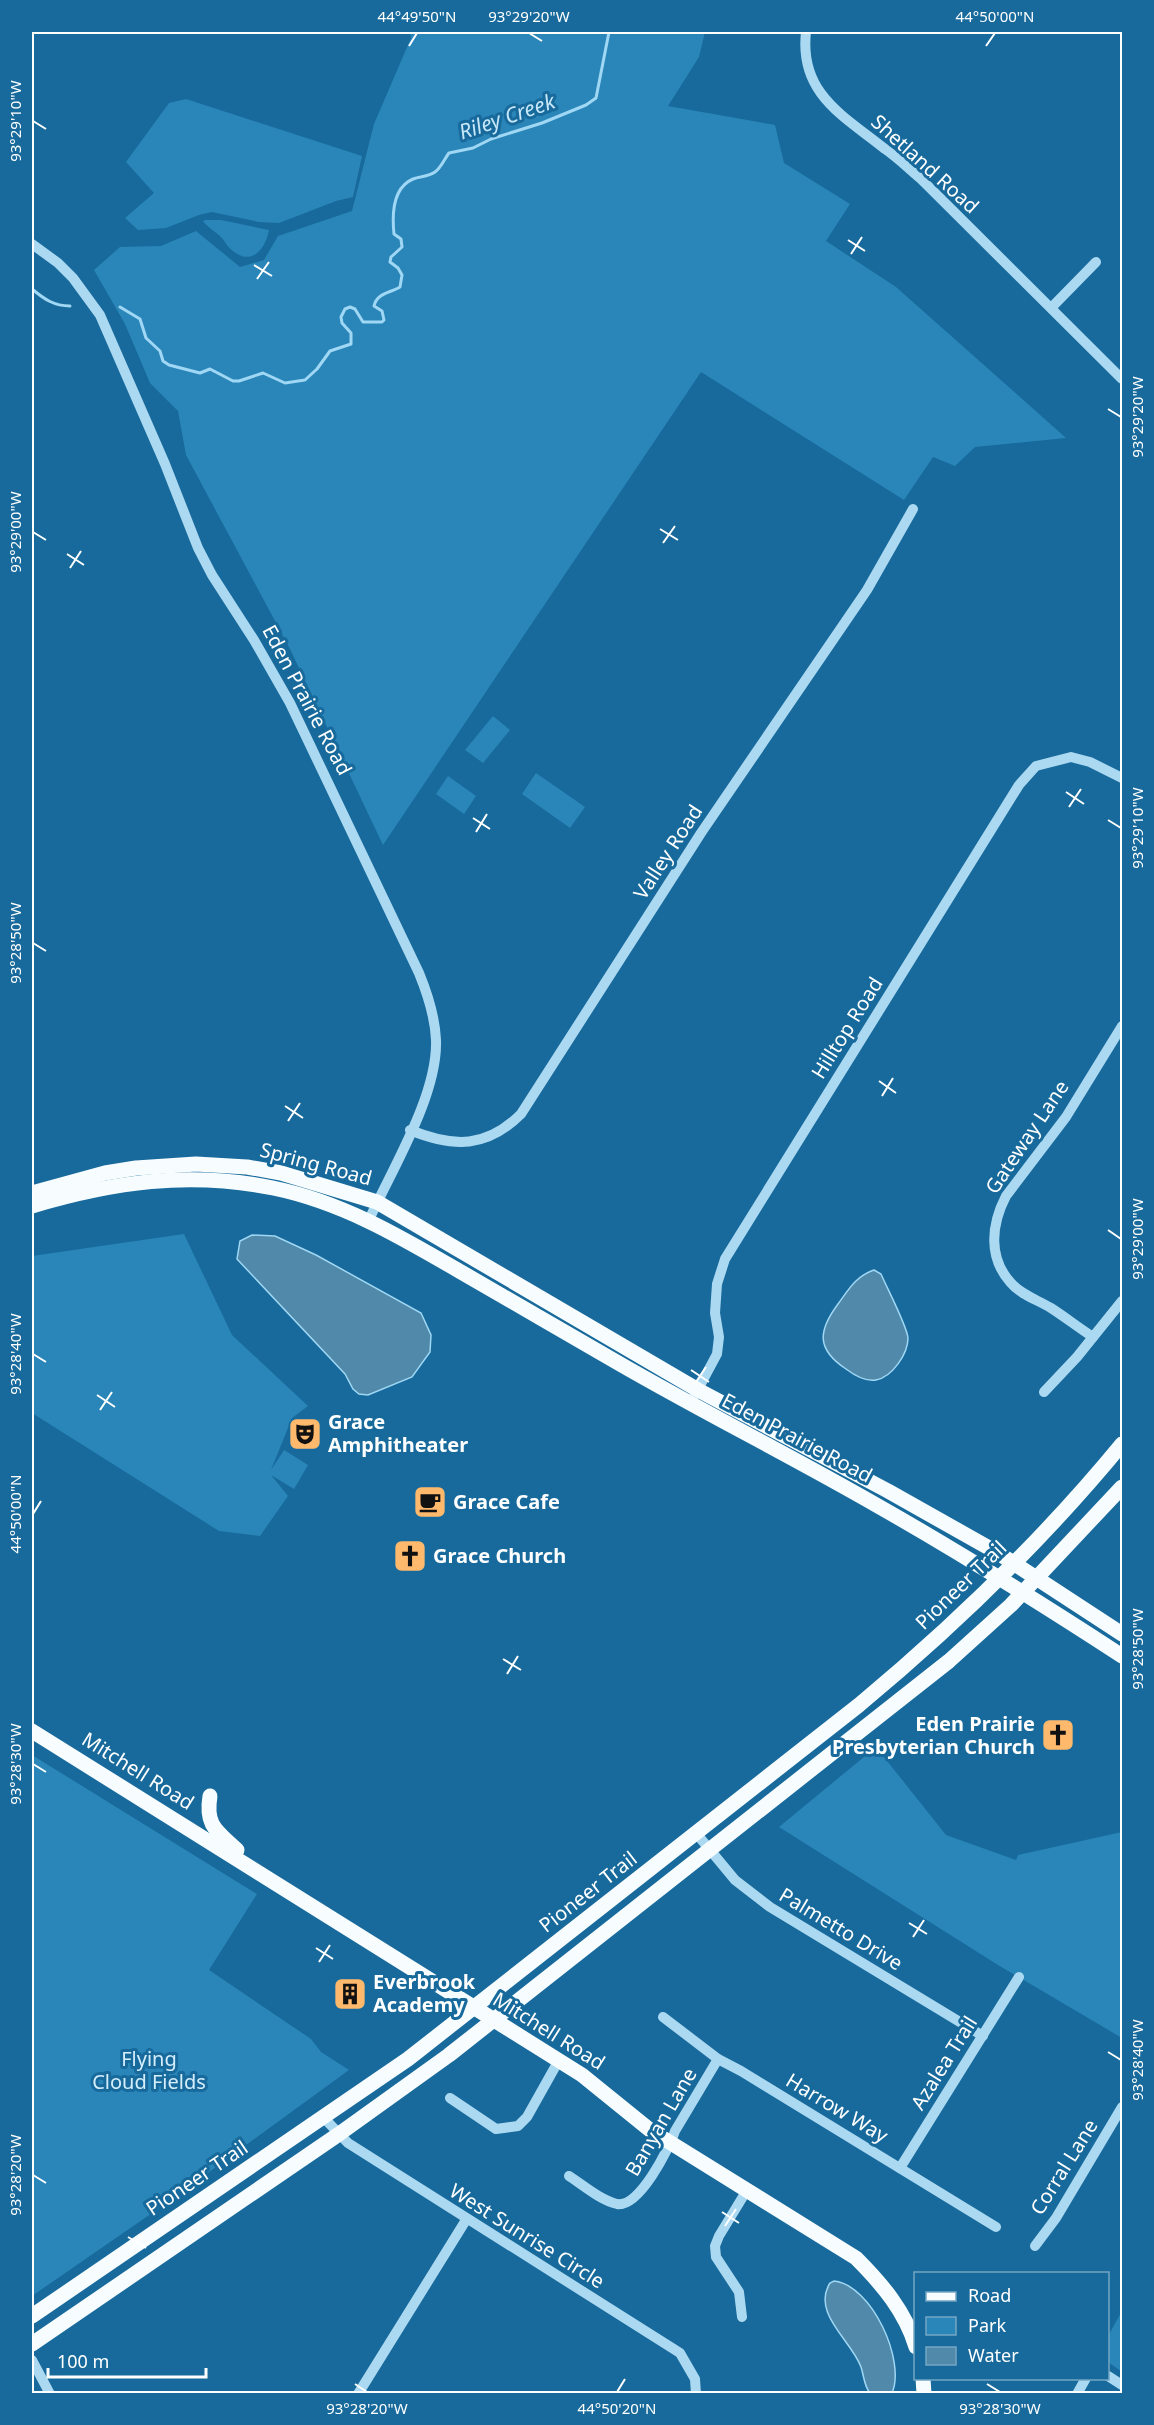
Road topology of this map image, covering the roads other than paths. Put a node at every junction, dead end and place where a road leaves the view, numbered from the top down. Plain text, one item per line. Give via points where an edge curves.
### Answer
1 (806, 32) edge
2 (32, 244) edge
3 (1096, 262) dead end
4 (1052, 308) junction
5 (1122, 379) edge
6 (913, 509) dead end
7 (1122, 778) edge
8 (1122, 1026) edge
9 (411, 1131) junction
10 (32, 1193) edge
11 (377, 1202) junction
12 (32, 1206) edge
13 (369, 1220) junction
14 (1122, 1301) edge
15 (1093, 1337) junction
16 (698, 1390) junction
17 (1044, 1392) dead end
18 (690, 1404) junction
19 (1122, 1444) edge
20 (1122, 1487) edge
21 (1015, 1563) junction
22 (999, 1578) junction
23 (1037, 1578) junction
24 (1023, 1593) junction
25 (1122, 1634) edge
26 (1122, 1656) edge
27 (32, 1731) edge
28 (210, 1796) dead end
29 (696, 1833) junction
30 (710, 1851) junction
31 (264, 1874) junction
32 (1018, 1977) dead end
33 (473, 2008) junction
34 (663, 2017) dead end
35 (495, 2020) junction
36 (983, 2036) junction
37 (718, 2059) junction
38 (559, 2060) junction
39 (450, 2098) dead end
40 (1122, 2107) edge
41 (324, 2118) junction
42 (339, 2134) junction
43 (671, 2143) junction
44 (900, 2168) junction
45 (569, 2176) dead end
46 (747, 2190) junction
47 (466, 2220) junction
48 (996, 2227) dead end
49 (1035, 2246) dead end
50 (32, 2316) edge
51 (742, 2317) dead end
52 (914, 2341) edge
53 (32, 2344) edge
54 (32, 2360) edge
55 (1109, 2377) edge
56 (1085, 2380) edge
57 (1122, 2385) edge
58 (50, 2394) edge
59 (358, 2394) edge
60 (696, 2394) edge
61 (1077, 2394) edge

1 - 4 street, Shetland Road via 811,72 833,108 921,180
2 - 9 street, Eden Prairie Road via 73,278 100,315 198,548 290,703 419,973 429,999 436,1041 435,1064
3 - 4 street
4 - 5 street, Shetland Road
6 - 9 street, Valley Road via 867,590 714,815 521,1114 506,1129 488,1138 460,1143
7 - 16 street, Hilltop Road via 1090,762 1071,758 1036,766 1019,785 725,1259 717,1284 717,1354
8 - 15 street, Gateway Lane via 1060,1124 1006,1196 993,1238 998,1262 1011,1284
9 - 11 street, Eden Prairie Road
10 - 11 main road, Spring Road via 105,1173 196,1164 281,1173
11 - 13 street, Eden Prairie Road
11 - 16 main road, Eden Prairie Road
12 - 13 main road, Spring Road via 133,1183 216,1179 274,1188
13 - 18 main road, Eden Prairie Road
14 - 15 street
15 - 17 street
16 - 18 street, Hilltop Road
16 - 21 main road, Eden Prairie Road
18 - 22 main road, Eden Prairie Road via 877,1505
19 - 21 main road, Pioneer Trail
20 - 23 main road
21 - 22 main road, Pioneer Trail
21 - 23 main road, Eden Prairie Road
22 - 24 main road, Eden Prairie Road
22 - 29 main road, Pioneer Trail via 931,1645
23 - 24 main road
23 - 25 main road, Eden Prairie Road
24 - 26 main road, Eden Prairie Road
24 - 30 main road via 913,1690
27 - 31 main road, Mitchell Road
28 - 31 main road via 212,1826
29 - 30 street, Palmetto Drive
29 - 33 main road, Pioneer Trail
30 - 35 main road
30 - 36 street, Palmetto Drive via 735,1880 770,1907
31 - 33 main road, Mitchell Road
32 - 36 street, Azalea Trail
33 - 35 main road, Mitchell Road
33 - 41 main road, Pioneer Trail
34 - 37 street, Harrow Way
35 - 38 main road, Mitchell Road
35 - 42 main road
36 - 44 street, Azalea Trail
37 - 43 street, Banyan Lane
37 - 44 street, Harrow Way
38 - 39 street via 518,2126 495,2128
38 - 43 main road, Mitchell Road
40 - 49 street, Corral Lane
41 - 42 street, West Sunrise Circle
41 - 50 main road, Pioneer Trail
42 - 47 street, West Sunrise Circle
42 - 53 main road
43 - 45 street, Banyan Lane via 641,2192 624,2204 609,2201
43 - 46 main road, Mitchell Road
44 - 48 street, Harrow Way
46 - 51 street via 715,2246 717,2257 739,2292
46 - 52 main road, Mitchell Road via 856,2258 894,2301
47 - 59 street
47 - 60 street, West Sunrise Circle via 680,2353 695,2379
54 - 58 street
55 - 57 street
56 - 61 street

